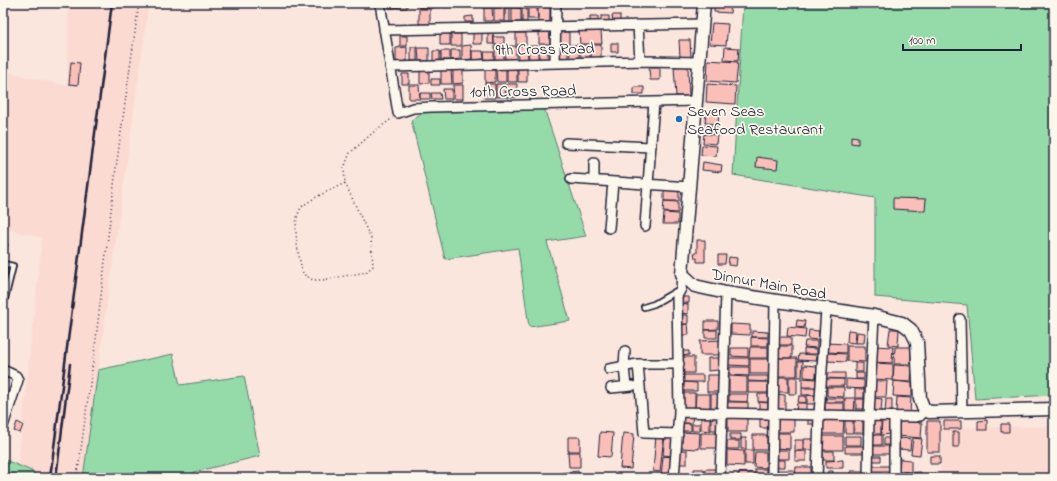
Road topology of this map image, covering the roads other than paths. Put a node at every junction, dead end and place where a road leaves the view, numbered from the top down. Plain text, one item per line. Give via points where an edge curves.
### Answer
1 (380, 3) edge
2 (556, 3) edge
3 (704, 3) edge
4 (702, 24) junction
5 (638, 25) junction
6 (556, 27) junction
7 (384, 30) junction
8 (640, 61) junction
9 (699, 62) junction
10 (555, 63) junction
11 (390, 67) junction
12 (696, 100) junction
13 (654, 102) junction
14 (566, 143) dead end
15 (650, 147) junction
16 (594, 163) dead end
17 (571, 179) dead end
18 (594, 180) junction
19 (613, 182) junction
20 (648, 184) junction
21 (689, 187) junction
22 (645, 226) dead end
23 (609, 228) dead end
24 (3, 264) edge
25 (682, 274) junction
26 (681, 289) junction
27 (726, 293) junction
28 (775, 302) junction
29 (3, 307) edge
30 (644, 307) dead end
31 (826, 309) junction
32 (874, 316) junction
33 (960, 319) dead end
34 (625, 351) dead end
35 (638, 364) junction
36 (679, 364) junction
37 (624, 367) junction
38 (609, 369) dead end
39 (3, 370) edge
40 (639, 384) junction
41 (626, 386) junction
42 (611, 388) dead end
43 (1054, 409) edge
44 (926, 410) junction
45 (679, 412) junction
46 (962, 412) junction
47 (722, 413) junction
48 (773, 414) junction
49 (819, 415) junction
50 (869, 416) junction
51 (894, 417) junction
52 (3, 426) edge
53 (678, 434) junction
54 (674, 478) edge
55 (720, 478) edge
56 (772, 478) edge
57 (817, 478) edge
58 (868, 478) edge
59 (894, 478) edge

1 - 7 street
2 - 6 street
3 - 4 street
4 - 5 street
4 - 9 street
5 - 6 street
5 - 8 street
6 - 7 street
6 - 10 street
7 - 11 street
8 - 9 street, 9th Cross Road
8 - 10 street, 9th Cross Road
9 - 12 street
10 - 11 street, 9th Cross Road
11 - 13 street, 10th Cross Road via 398,113 432,106
12 - 13 street, 10th Cross Road
12 - 21 street
13 - 15 street
14 - 15 street
15 - 20 street
16 - 18 street
17 - 18 street
18 - 19 street
19 - 20 street
19 - 23 street
20 - 21 street
20 - 22 street
21 - 25 street
24 - 29 lane via 13,266
25 - 26 street
25 - 27 street, Dinnur Main Road via 695,286
26 - 30 lane
26 - 36 street via 677,296
27 - 28 street, Dinnur Main Road
27 - 47 street
28 - 31 street, Dinnur Main Road
28 - 48 street
31 - 32 street, Dinnur Main Road
31 - 49 street
32 - 44 street, Dinnur Main Road via 902,323 911,330 918,348 920,399
32 - 50 street
33 - 46 street
34 - 37 street
35 - 36 street
35 - 37 street
35 - 40 street
36 - 45 street
37 - 38 street
37 - 41 street
39 - 52 street via 16,376 18,380
40 - 41 street
40 - 53 street via 644,433
41 - 42 street
43 - 46 street
44 - 46 street
44 - 51 street via 916,417
45 - 47 street
45 - 53 street
47 - 48 street
47 - 55 street
48 - 49 street
48 - 56 street
49 - 50 street
49 - 57 street
50 - 51 street
50 - 58 street
51 - 59 street
53 - 54 street

